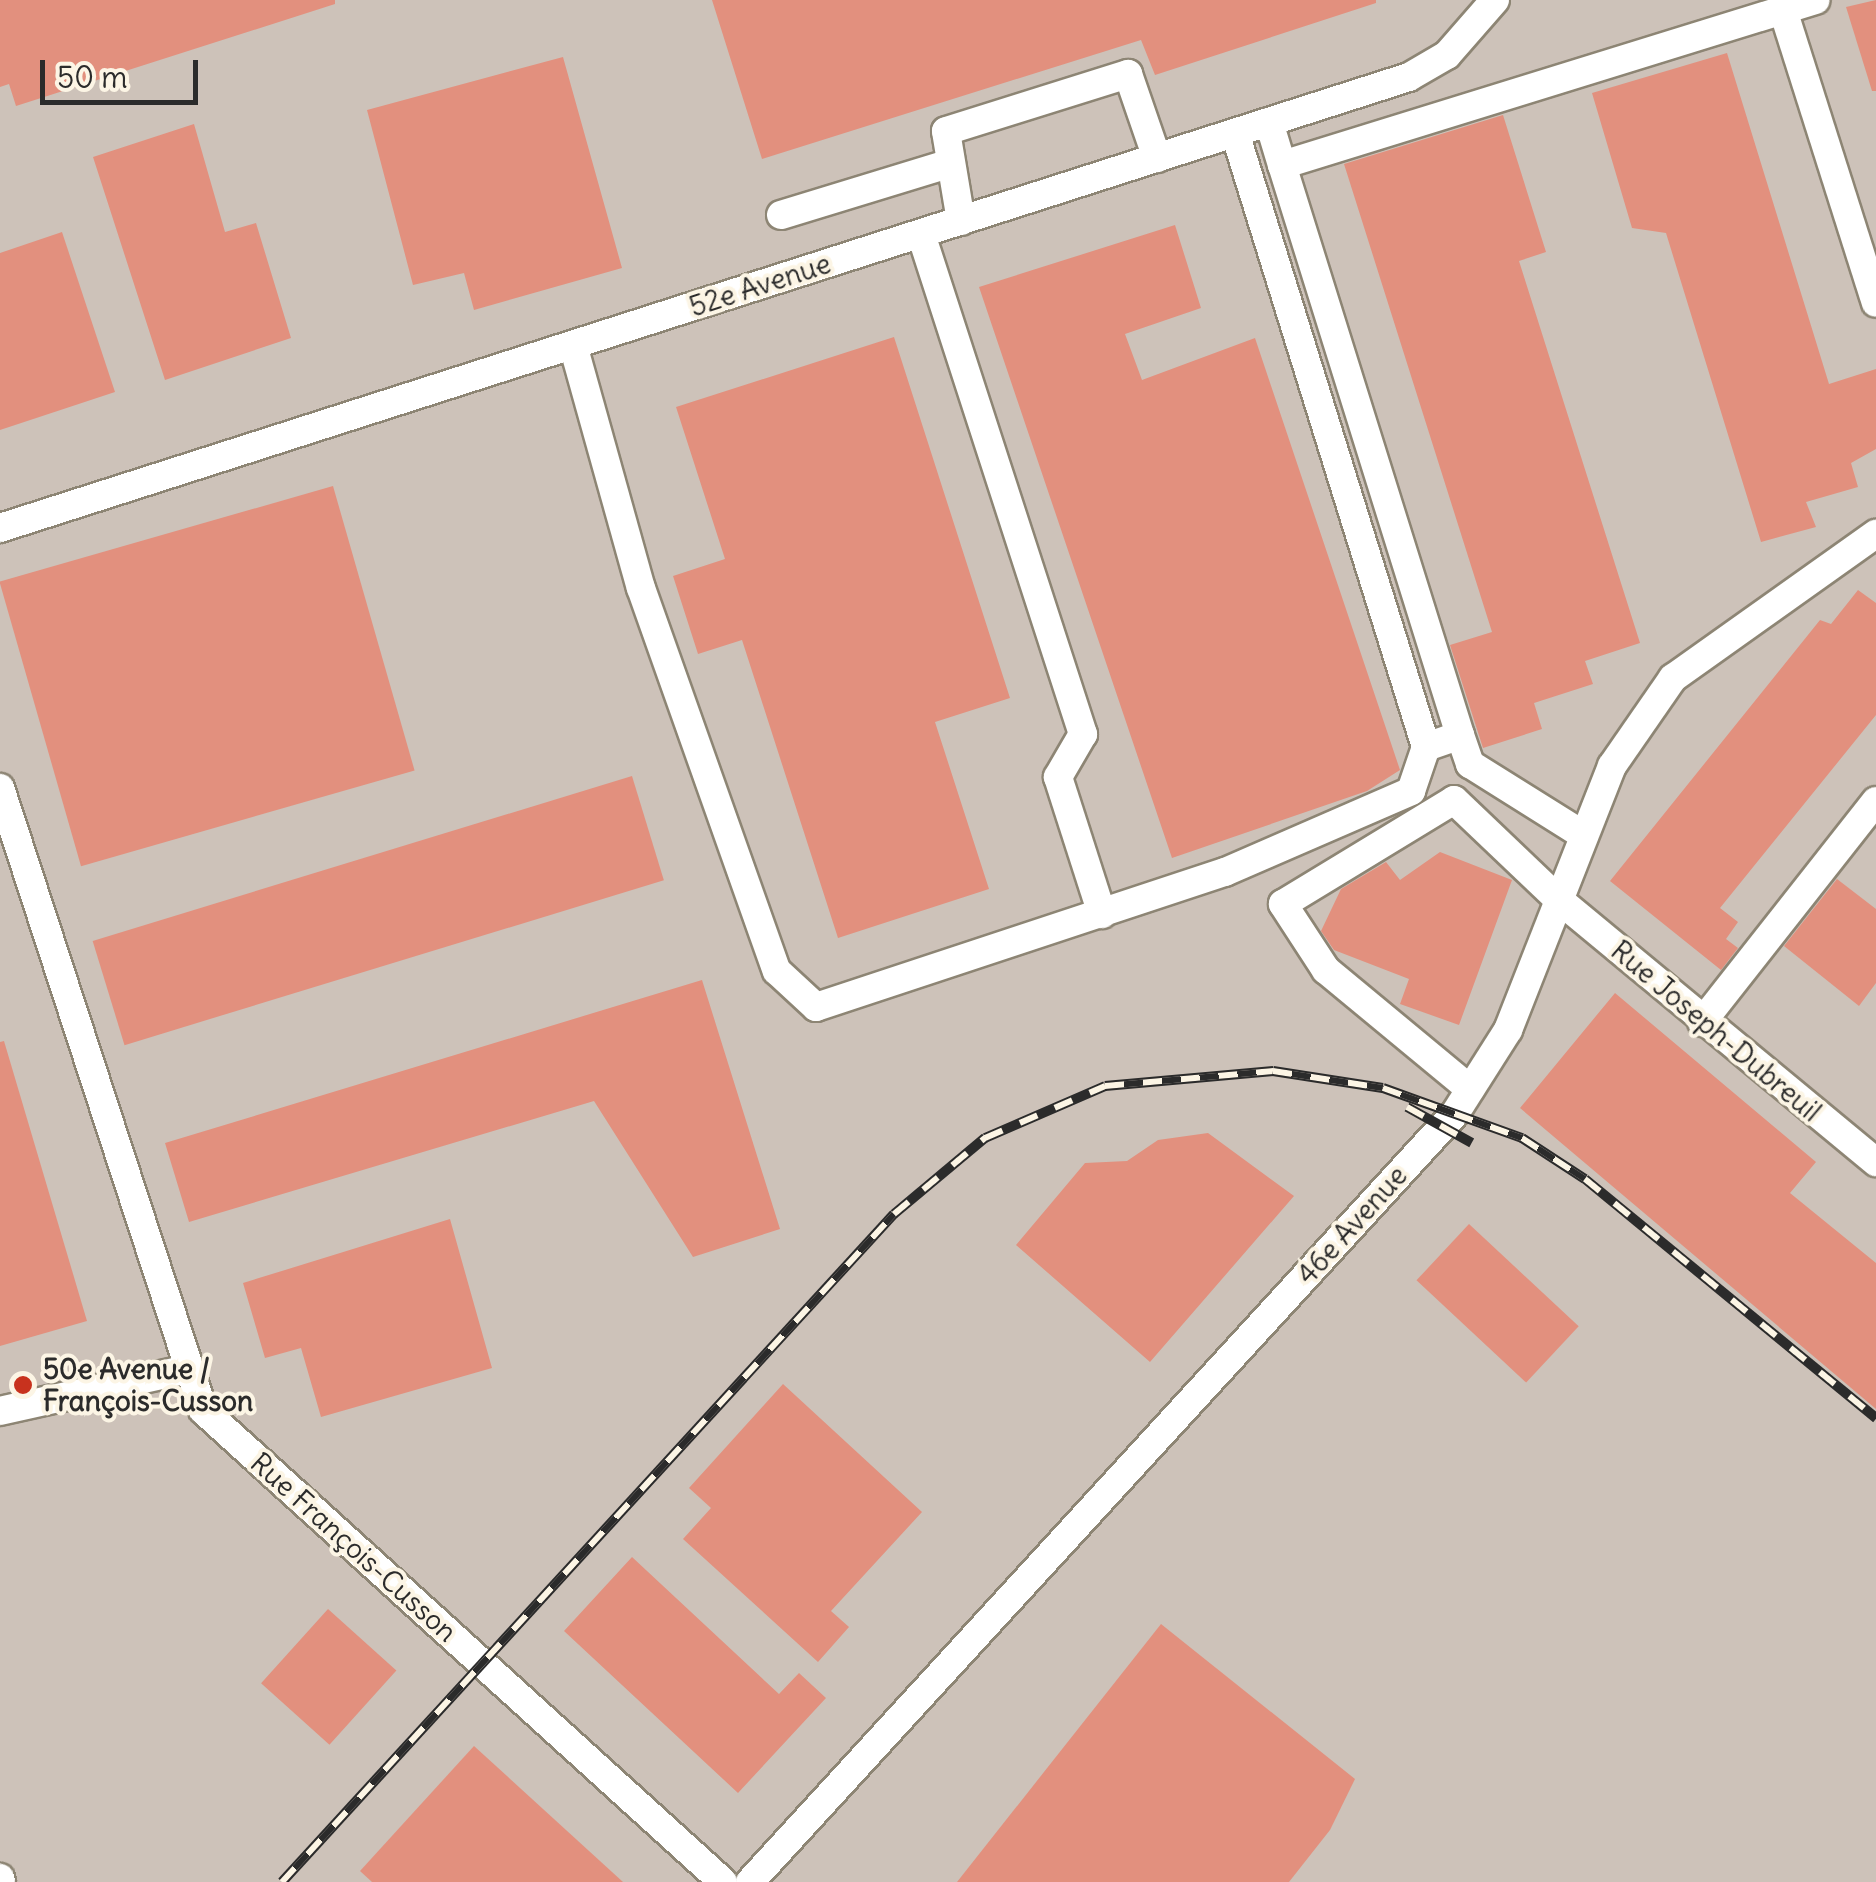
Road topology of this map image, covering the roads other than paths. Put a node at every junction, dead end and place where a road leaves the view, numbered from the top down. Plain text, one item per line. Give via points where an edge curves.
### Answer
1 (1495, 0) edge
2 (1816, 0) edge
3 (1783, 10) junction
4 (1269, 122) junction
5 (1235, 133) junction
6 (1156, 158) junction
7 (945, 165) junction
8 (1282, 165) junction
9 (780, 215) dead end
10 (961, 220) junction
11 (1300, 223) junction
12 (921, 234) junction
13 (1266, 234) junction
14 (1876, 303) edge
15 (1337, 340) junction
16 (574, 345) junction
17 (1303, 352) junction
18 (1368, 438) junction
19 (1334, 450) junction
20 (0, 528) edge
21 (1398, 538) junction
22 (1872, 543) edge
23 (1364, 547) junction
24 (1436, 658) junction
25 (1402, 670) junction
26 (1460, 735) junction
27 (1426, 747) junction
28 (0, 788) edge
29 (1876, 801) edge
30 (1583, 835) junction
31 (1558, 899) junction
32 (1102, 914) junction
33 (1702, 1022) junction
34 (1470, 1089) junction
35 (1876, 1162) edge
36 (184, 1370) junction
37 (0, 1412) edge
38 (723, 1882) edge
39 (750, 1882) edge

1 - 4 street, 52e Avenue via 1447,55 1410,77
2 - 3 street
3 - 8 street
3 - 14 street
4 - 5 street, 52e Avenue
4 - 8 street
5 - 6 street, 52e Avenue
5 - 13 street
6 - 7 street via 1128,74 946,131
6 - 10 street, 52e Avenue
7 - 9 street
7 - 10 street
8 - 11 street
10 - 12 street, 52e Avenue
11 - 13 street
11 - 15 street
12 - 16 street, 52e Avenue
12 - 32 street via 1083,734 1058,776
13 - 17 street
15 - 17 street
15 - 18 street
16 - 20 street, 52e Avenue
16 - 32 street via 641,588 777,972 798,997 816,1007 849,1001
17 - 19 street
18 - 19 street
18 - 21 street
19 - 23 street
21 - 23 street
21 - 24 street
22 - 30 street, 46e Avenue via 1673,678 1612,766
23 - 25 street
24 - 25 street
24 - 26 street
25 - 27 street
26 - 27 street
26 - 30 street via 1470,764
27 - 32 street via 1411,791
28 - 36 street, Rue François-Cusson
29 - 33 street
30 - 31 street, 46e Avenue
31 - 33 street, Rue Joseph-Dubreuil
31 - 34 street, 46e Avenue via 1508,1030
31 - 34 street, Rue Joseph-Dubreuil via 1454,800 1283,904 1326,970
33 - 35 street, Rue Joseph-Dubreuil
34 - 39 street, 46e Avenue
36 - 37 street
36 - 38 street, Rue François-Cusson via 203,1410

